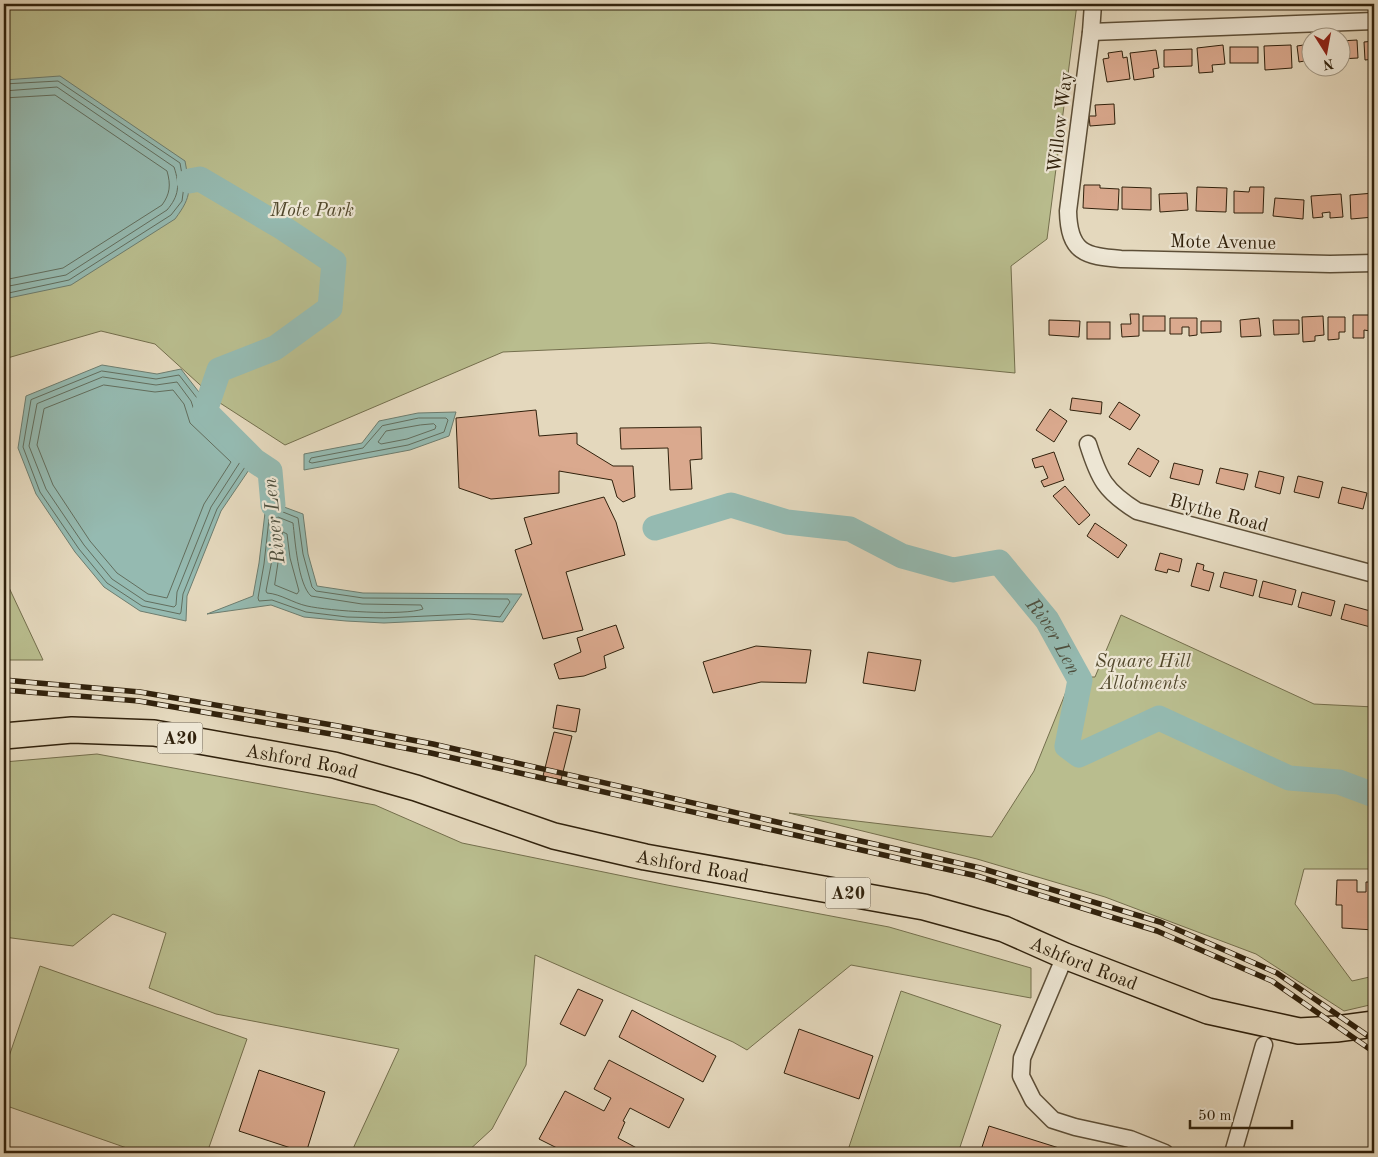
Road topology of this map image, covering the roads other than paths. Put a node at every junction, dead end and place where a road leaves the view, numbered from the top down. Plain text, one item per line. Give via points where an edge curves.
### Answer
1 (1093, 4) edge
2 (1374, 20) edge
3 (1091, 32) junction
4 (1076, 244) joint
5 (1374, 263) edge
6 (1088, 444) dead end
7 (1374, 574) edge
8 (4, 736) edge
9 (1065, 956) junction
10 (1374, 1024) edge
11 (1264, 1044) dead end
12 (1165, 1153) edge
13 (1233, 1153) edge

1 - 3 street, Willow Way
2 - 3 street
3 - 4 street, Willow Way via 1068,211 1068,230
4 - 5 street, Mote Avenue via 1086,254 1095,257 1122,259
6 - 7 street, Blythe Road via 1097,472 1107,487 1137,511
8 - 9 main road, Ashford Road / A20 via 72,730 154,733 334,766 416,788 554,836 645,857 924,907 1004,929
9 - 10 main road, Ashford Road / A20 via 1208,1011 1270,1025 1299,1031
9 - 12 street via 1022,1058 1021,1076 1033,1100 1053,1120 1130,1138
11 - 13 street

